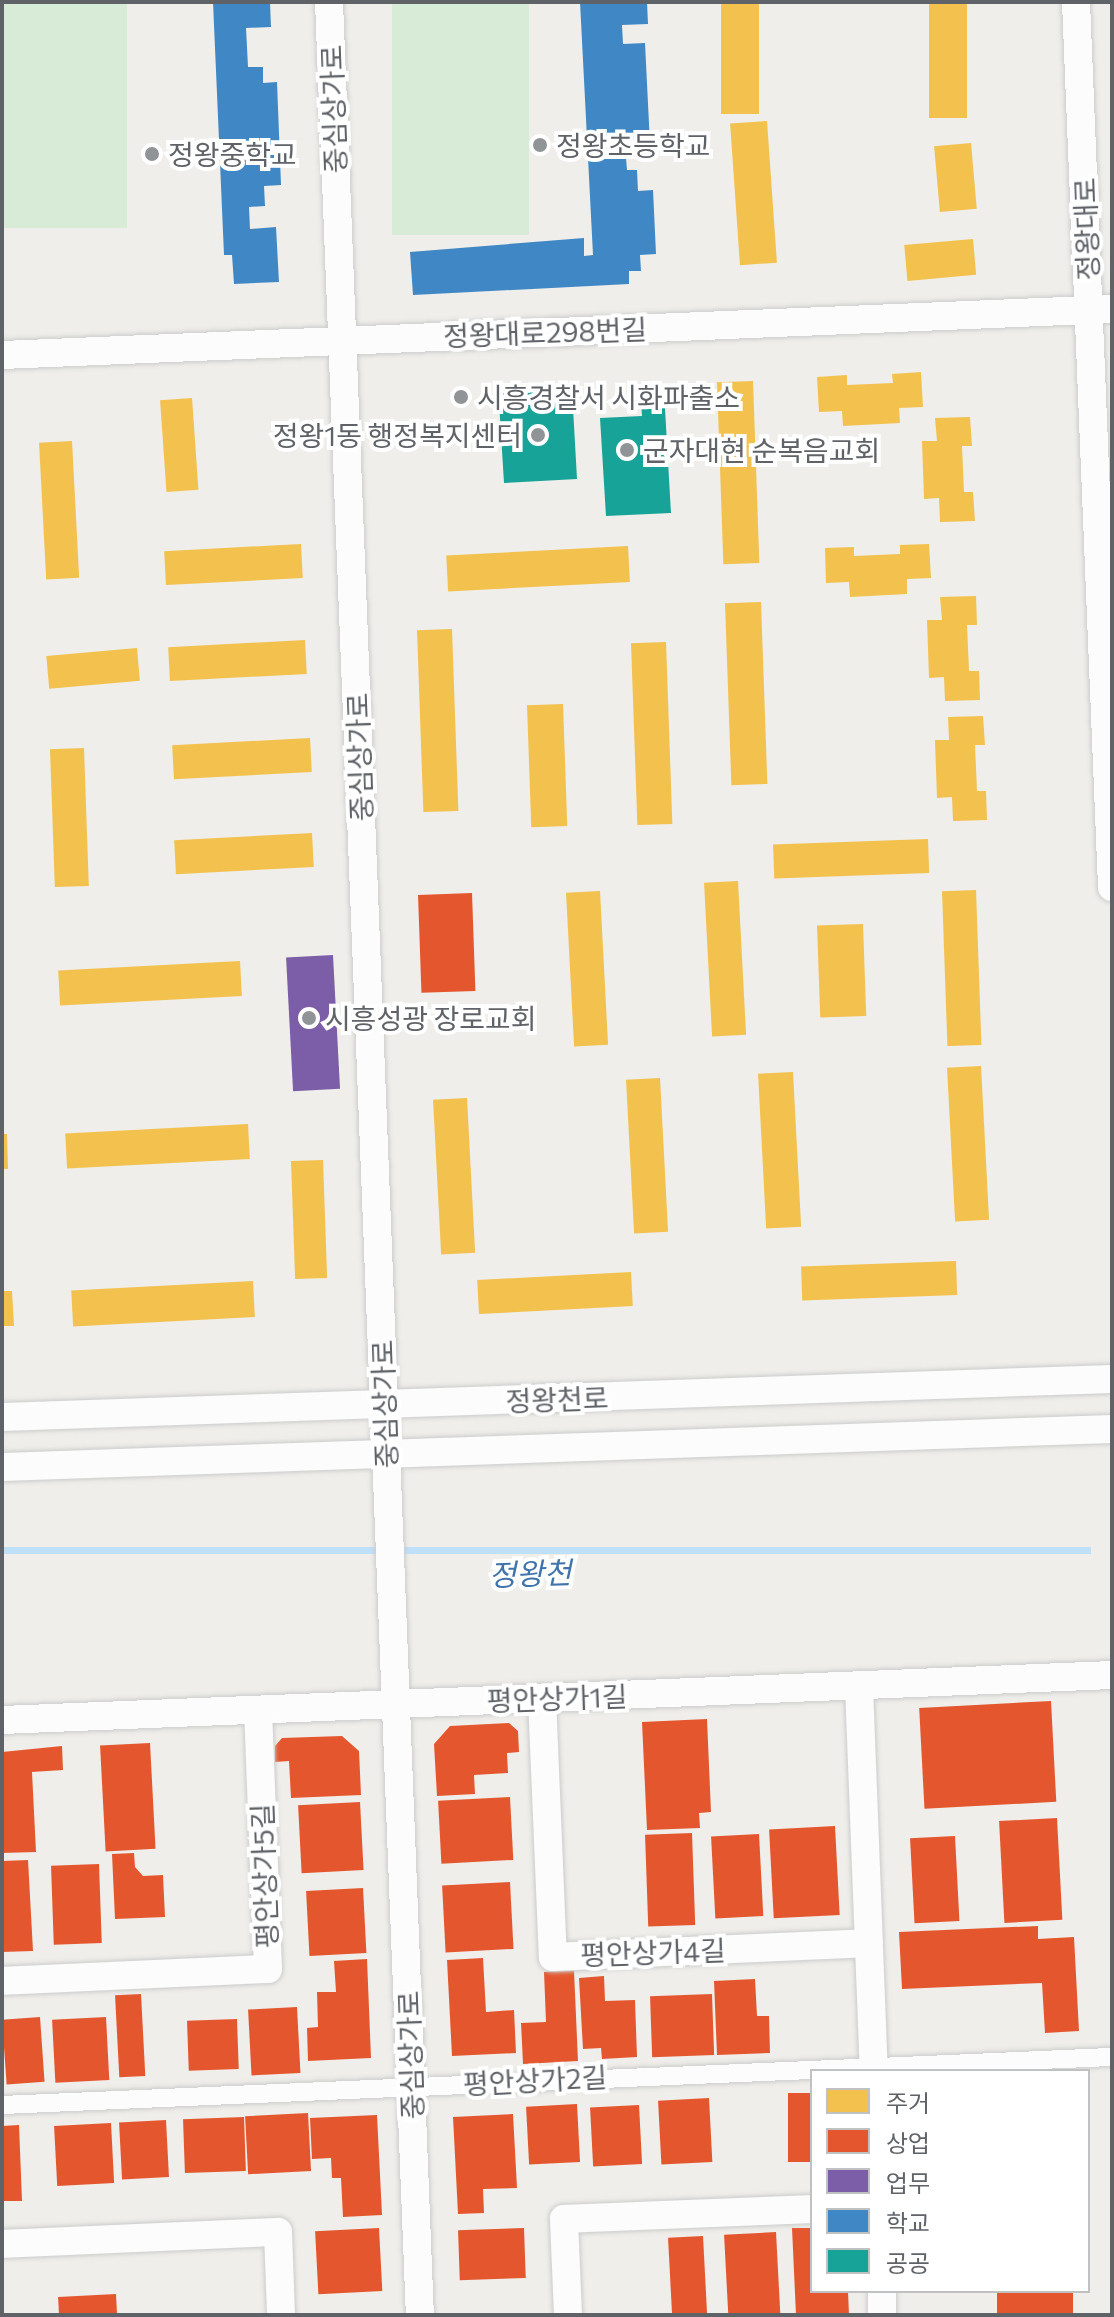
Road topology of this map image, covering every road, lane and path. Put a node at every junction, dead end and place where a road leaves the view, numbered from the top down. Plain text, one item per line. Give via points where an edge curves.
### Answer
1 (329, 2) edge
2 (1076, 2) edge
3 (1100, 309) edge
4 (342, 341) junction
5 (2, 355) edge
6 (1112, 887) edge
7 (1112, 1379) edge
8 (384, 1405) junction
9 (2, 1417) edge
10 (1112, 1429) edge
11 (386, 1455) junction
12 (2, 1467) edge
13 (1112, 1675) edge
14 (859, 1686) junction
15 (542, 1698) junction
16 (396, 1704) junction
17 (258, 1710) junction
18 (2, 1720) edge
19 (869, 1943) junction
20 (2, 1981) edge
21 (1112, 2057) edge
22 (873, 2067) edge
23 (824, 2069) edge
24 (810, 2070) edge
25 (411, 2086) junction
26 (2, 2105) edge
27 (810, 2209) edge
28 (2, 2244) edge
29 (882, 2293) edge
30 (281, 2315) edge
31 (420, 2315) edge
32 (568, 2315) edge
33 (882, 2315) edge

1 - 4 street, 중심상가로
2 - 3 street, 정왕대로
3 - 4 street, 정왕대로298번길
3 - 6 street, 정왕대로
4 - 5 street, 정왕대로298번길
4 - 8 street, 중심상가로
7 - 8 street, 정왕천로
8 - 9 street, 정왕천로
8 - 11 street, 중심상가로
10 - 11 street, 정왕천로
11 - 12 street, 정왕천로
11 - 16 street, 중심상가로
13 - 14 street, 평안상가1길
14 - 15 street, 평안상가1길
14 - 19 street
15 - 16 street, 평안상가1길
15 - 19 street, 평안상가4길 via 553,1957
16 - 17 street, 평안상가1길
16 - 25 street, 중심상가로
17 - 18 street, 평안상가1길
17 - 20 street, 평안상가5길 via 268,1969
19 - 22 street
21 - 22 street, 평안상가2길
22 - 23 street, 평안상가2길
24 - 25 street, 평안상가2길
25 - 26 street, 평안상가2길
25 - 31 street, 중심상가로
27 - 32 street via 564,2219
28 - 30 street via 278,2232
29 - 33 street

